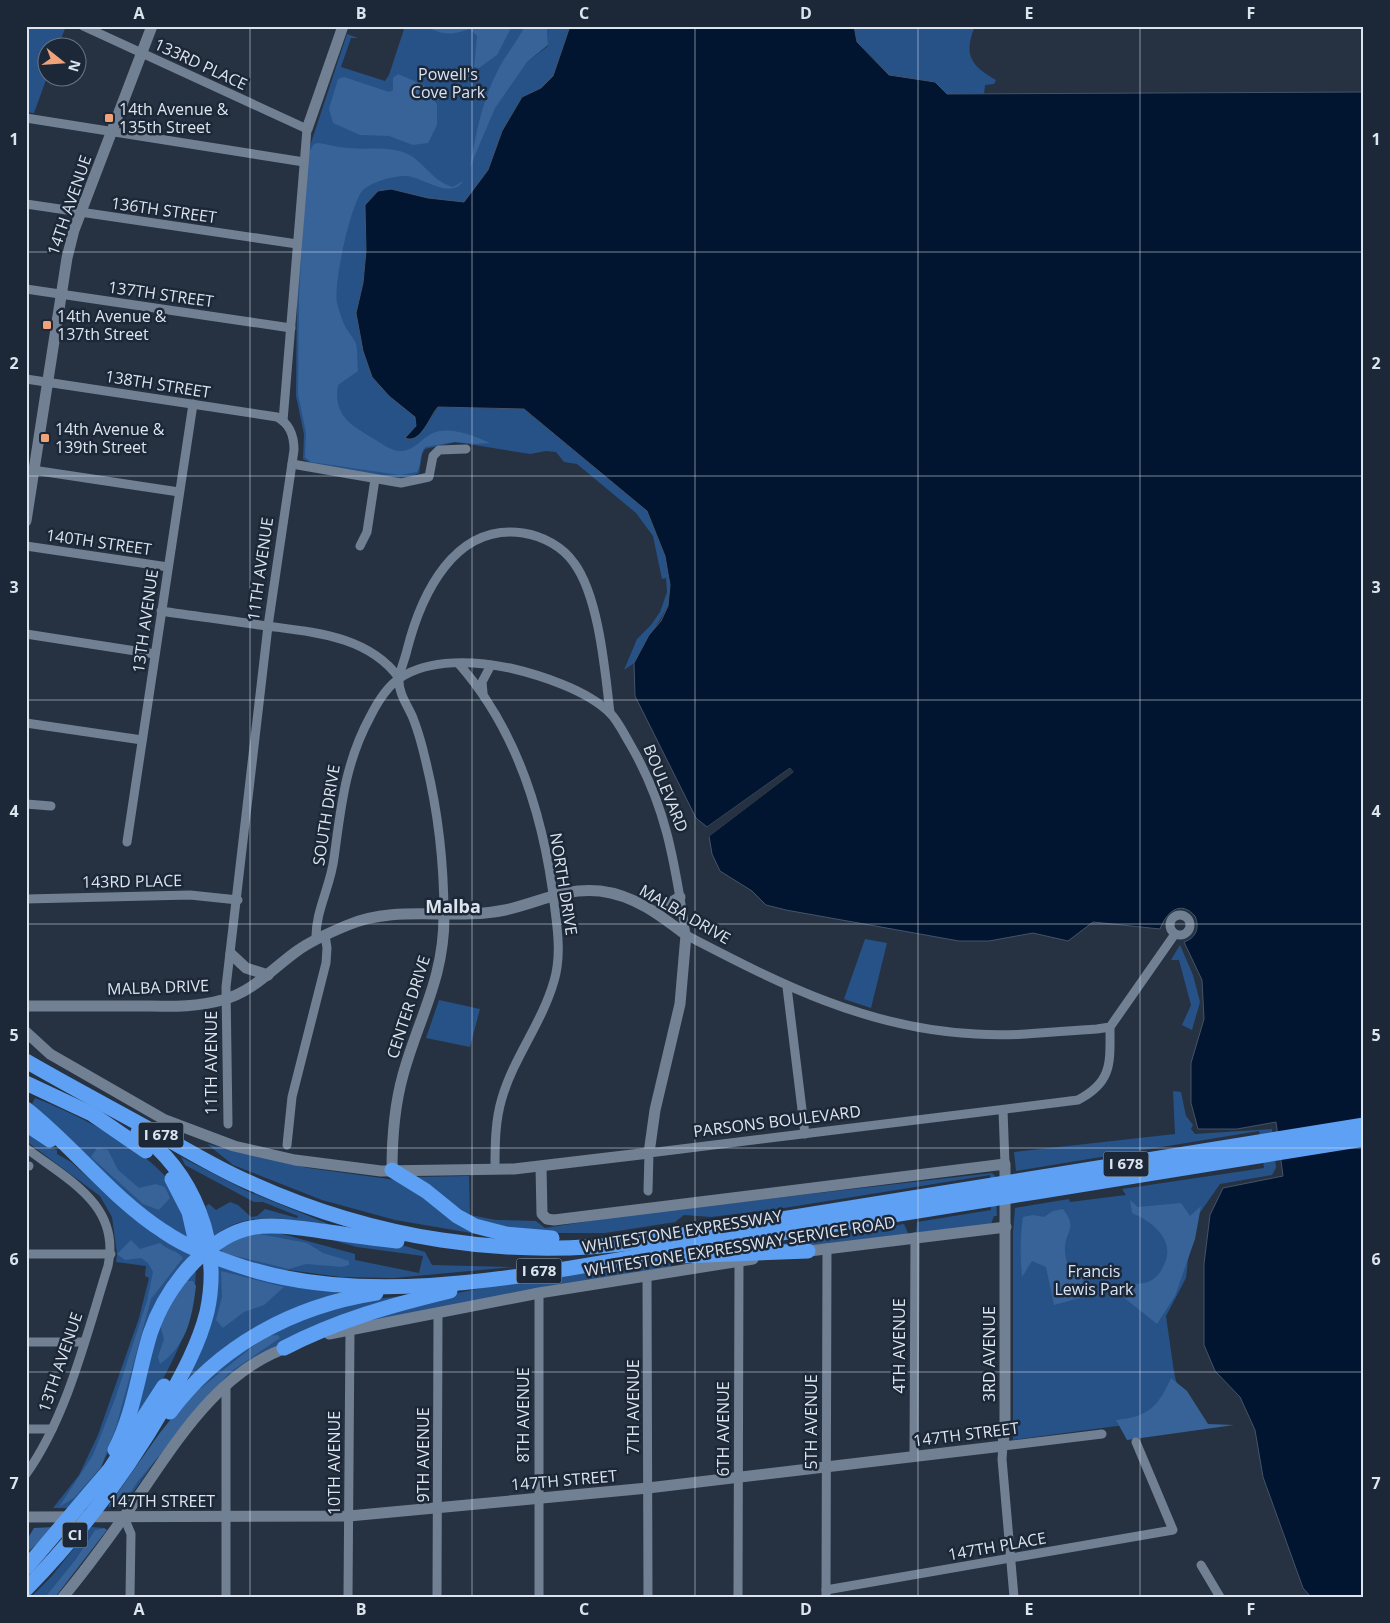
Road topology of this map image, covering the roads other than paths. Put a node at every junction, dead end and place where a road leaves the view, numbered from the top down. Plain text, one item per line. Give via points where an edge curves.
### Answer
1 (84, 26) edge
2 (152, 26) edge
3 (343, 26) edge
4 (142, 54) junction
5 (26, 118) edge
6 (306, 129) junction
7 (112, 132) junction
8 (304, 162) junction
9 (26, 204) edge
10 (81, 214) junction
11 (297, 244) junction
12 (26, 289) edge
13 (60, 294) junction
14 (291, 328) junction
15 (26, 379) edge
16 (47, 382) junction
17 (192, 404) junction
18 (284, 421) junction
19 (466, 449) dead end
20 (292, 464) junction
21 (30, 470) edge
22 (375, 479) junction
23 (179, 492) junction
24 (26, 521) edge
25 (26, 546) edge
26 (360, 546) dead end
27 (168, 567) junction
28 (161, 610) junction
29 (268, 626) junction
30 (26, 634) edge
31 (156, 654) junction
32 (459, 664) junction
33 (491, 665) junction
34 (400, 678) junction
35 (483, 693) junction
36 (610, 713) junction
37 (26, 723) edge
38 (142, 740) junction
39 (26, 804) edge
40 (50, 806) dead end
41 (127, 842) dead end
42 (554, 895) junction
43 (680, 897) junction
44 (26, 899) edge
45 (238, 900) junction
46 (655, 912) junction
47 (444, 916) junction
48 (1174, 934) dead end
49 (686, 935) junction
50 (320, 937) junction
51 (232, 954) junction
52 (268, 975) junction
53 (787, 987) junction
54 (227, 999) junction
55 (26, 1006) edge
56 (1110, 1027) junction
57 (26, 1032) edge
58 (31, 1064) edge
59 (26, 1083) edge
60 (26, 1109) edge
61 (1002, 1110) junction
62 (26, 1124) edge
63 (228, 1124) dead end
64 (1364, 1125) edge
65 (805, 1134) junction
66 (1364, 1139) edge
67 (287, 1145) dead end
68 (26, 1148) edge
69 (650, 1153) junction
70 (1005, 1164) junction
71 (541, 1166) junction
72 (495, 1169) junction
73 (392, 1170) junction
74 (648, 1191) dead end
75 (130, 1205) junction
76 (1006, 1227) junction
77 (678, 1235) junction
78 (915, 1237) junction
79 (511, 1247) junction
80 (827, 1248) junction
81 (214, 1251) junction
82 (808, 1251) junction
83 (26, 1254) edge
84 (111, 1254) junction
85 (194, 1255) junction
86 (638, 1256) junction
87 (739, 1261) junction
88 (519, 1274) junction
89 (647, 1276) junction
90 (439, 1284) junction
91 (539, 1293) junction
92 (438, 1314) junction
93 (350, 1329) junction
94 (26, 1342) edge
95 (84, 1342) junction
96 (284, 1348) junction
97 (226, 1385) junction
98 (26, 1429) edge
99 (52, 1429) junction
100 (1102, 1434) dead end
101 (1136, 1442) dead end
102 (1003, 1446) junction
103 (914, 1456) junction
104 (826, 1467) junction
105 (26, 1474) edge
106 (738, 1478) junction
107 (119, 1479) junction
108 (648, 1488) junction
109 (540, 1498) junction
110 (438, 1509) junction
111 (75, 1512) junction
112 (349, 1516) junction
113 (26, 1517) edge
114 (124, 1517) junction
115 (227, 1518) junction
116 (51, 1541) junction
117 (26, 1558) edge
118 (1011, 1559) junction
119 (1202, 1565) dead end
120 (26, 1568) edge
121 (26, 1589) edge
122 (826, 1593) edge
123 (63, 1597) edge
124 (130, 1597) edge
125 (226, 1597) edge
126 (348, 1597) edge
127 (437, 1597) edge
128 (540, 1597) edge
129 (648, 1597) edge
130 (738, 1597) edge
131 (1014, 1597) edge
132 (1220, 1597) edge

1 - 4 street, 133RD PLACE
2 - 4 street, 14TH AVENUE
3 - 6 street, 11TH AVENUE
4 - 6 street, 133RD PLACE
4 - 7 street, 14TH AVENUE
5 - 7 street
6 - 8 street, 11TH AVENUE
7 - 8 street
7 - 10 street, 14TH AVENUE
8 - 11 street, 11TH AVENUE
9 - 10 street, 136TH STREET
10 - 11 street, 136TH STREET
10 - 13 street, 14TH AVENUE
11 - 14 street, 11TH AVENUE
12 - 13 street, 137TH STREET
13 - 14 street, 137TH STREET
13 - 16 street, 14TH AVENUE
14 - 18 street, 11TH AVENUE
15 - 16 street, 138TH STREET
16 - 17 street, 138TH STREET
16 - 21 street, 14TH AVENUE
17 - 18 street, 138TH STREET
17 - 23 street, 13TH AVENUE
18 - 20 street, 11TH AVENUE via 293,436
19 - 22 street via 438,450 433,456 429,477 401,484
20 - 22 street
20 - 29 street, 11TH AVENUE
21 - 23 street
21 - 24 street, 14TH AVENUE
22 - 26 street via 367,532
23 - 27 street, 13TH AVENUE
25 - 27 street, 140TH STREET
27 - 28 street, 13TH AVENUE
28 - 29 street
28 - 31 street, 13TH AVENUE
29 - 34 street via 344,640 380,658
29 - 45 street, 11TH AVENUE
30 - 31 street
31 - 38 street, 13TH AVENUE
32 - 33 street, BOULEVARD
32 - 34 street, BOULEVARD via 426,667
32 - 35 street, NORTH DRIVE
33 - 35 street via 482,682
33 - 36 street, BOULEVARD via 524,671 560,684
34 - 36 street via 416,620 447,562 479,539 516,532 529,534 560,548 582,574 597,628
34 - 47 street, CENTER DRIVE via 401,691 418,735 434,797 442,852
34 - 50 street, SOUTH DRIVE via 386,691 373,711 349,764 332,874 318,923
35 - 42 street, NORTH DRIVE via 523,774 542,836
36 - 43 street, BOULEVARD via 634,751 660,809 674,856
37 - 38 street
38 - 41 street, 13TH AVENUE
39 - 40 street
42 - 46 street, MALBA DRIVE via 574,890 601,891
42 - 47 street, MALBA DRIVE via 506,910
42 - 72 street, NORTH DRIVE via 558,935 555,979 546,1007 502,1097 496,1131
43 - 46 street
43 - 49 street, BOULEVARD
44 - 45 street, 143RD PLACE via 190,896
45 - 51 street, 11TH AVENUE
46 - 49 street, MALBA DRIVE
47 - 50 street, MALBA DRIVE via 376,916
47 - 73 street, CENTER DRIVE via 438,972 399,1088 393,1128
48 - 56 street
49 - 53 street, MALBA DRIVE
49 - 69 street, BOULEVARD via 680,1004 655,1110
50 - 52 street, MALBA DRIVE via 299,949
50 - 67 street, SOUTH DRIVE via 327,948 326,963 292,1097
51 - 52 street via 246,968
51 - 54 street, 11TH AVENUE
52 - 54 street, MALBA DRIVE
53 - 56 street, MALBA DRIVE via 886,1021 946,1032 986,1035
53 - 65 street
54 - 55 street, MALBA DRIVE via 180,1006
54 - 63 street, 11TH AVENUE
56 - 61 street, PARSONS BOULEVARD via 1107,1071 1096,1090 1078,1100
57 - 73 street via 54,1056 146,1110 200,1135 302,1162
58 - 79 highway, WHITESTONE EXPRESSWAY / I 678 via 227,1172 288,1199 397,1232
58 - 107 highway via 132,1127 165,1154 193,1196 208,1242 210,1292 200,1337 160,1413
59 - 111 highway via 92,1114 155,1159 184,1200 200,1259 196,1311 180,1357 132,1439
60 - 75 highway, WHITESTONE EXPRESSWAY / I 678
61 - 65 street, PARSONS BOULEVARD
61 - 70 street, 3RD AVENUE
62 - 75 highway
64 - 77 highway, WHITESTONE EXPRESSWAY / I 678
65 - 69 street, PARSONS BOULEVARD
66 - 86 highway, WHITESTONE EXPRESSWAY / I 678
68 - 84 street via 96,1204 108,1225
69 - 71 street, PARSONS BOULEVARD
69 - 74 street, BOULEVARD
70 - 71 street via 557,1220 545,1218 541,1211
70 - 76 street, 3RD AVENUE
71 - 72 street, PARSONS BOULEVARD
72 - 73 street, PARSONS BOULEVARD
73 - 77 highway via 460,1218 496,1232 564,1239
75 - 85 highway, WHITESTONE EXPRESSWAY / I 678
76 - 78 street, WHITESTONE EXPRESSWAY SERVICE ROAD
76 - 102 street, 3RD AVENUE
77 - 79 highway, WHITESTONE EXPRESSWAY / I 678 via 591,1247
78 - 80 street, WHITESTONE EXPRESSWAY SERVICE ROAD
78 - 103 street, 4TH AVENUE
79 - 81 highway via 443,1246 269,1225 240,1230
80 - 82 street, WHITESTONE EXPRESSWAY SERVICE ROAD
80 - 104 street, 5TH AVENUE
81 - 85 highway, WHITESTONE EXPRESSWAY / I 678
81 - 90 highway, WHITESTONE EXPRESSWAY / I 678 via 261,1272 322,1284
82 - 86 highway via 711,1257
82 - 87 street, WHITESTONE EXPRESSWAY SERVICE ROAD
83 - 84 street
84 - 95 street, 13TH AVENUE
85 - 111 highway via 160,1308 149,1337 125,1429
86 - 88 highway, WHITESTONE EXPRESSWAY / I 678
87 - 89 street, WHITESTONE EXPRESSWAY SERVICE ROAD
87 - 106 street, 6TH AVENUE
88 - 90 highway, WHITESTONE EXPRESSWAY / I 678
88 - 96 highway via 376,1309 332,1324
89 - 91 street, WHITESTONE EXPRESSWAY SERVICE ROAD
89 - 108 street, 7TH AVENUE
90 - 107 highway via 330,1303 289,1318 249,1339 222,1358 192,1386
91 - 92 street, WHITESTONE EXPRESSWAY SERVICE ROAD
91 - 109 street, 8TH AVENUE
92 - 93 street, WHITESTONE EXPRESSWAY SERVICE ROAD
92 - 110 street, 9TH AVENUE
93 - 96 street, WHITESTONE EXPRESSWAY SERVICE ROAD
93 - 112 street, 10TH AVENUE
94 - 95 street
95 - 99 street, 13TH AVENUE
96 - 97 street, WHITESTONE EXPRESSWAY SERVICE ROAD via 243,1371
97 - 114 street, WHITESTONE EXPRESSWAY SERVICE ROAD via 192,1421
97 - 115 street
98 - 99 street
99 - 105 street, 13TH AVENUE
100 - 102 street, 147TH STREET
101 - 118 street, 147TH PLACE via 1173,1530
102 - 103 street, 147TH STREET
102 - 118 street, 3RD AVENUE
103 - 104 street, 147TH STREET
104 - 106 street, 147TH STREET
104 - 122 street, 5TH AVENUE
106 - 108 street, 147TH STREET
106 - 130 street, 6TH AVENUE
107 - 121 highway, CI via 78,1532
108 - 109 street, 147TH STREET
108 - 129 street, 7TH AVENUE
109 - 110 street, 147TH STREET
109 - 128 street, 8TH AVENUE
110 - 112 street, 147TH STREET
110 - 127 street, 9TH AVENUE
111 - 116 highway
112 - 115 street, 147TH STREET
112 - 126 street, 10TH AVENUE
113 - 114 street, 147TH STREET
114 - 115 street, 147TH STREET
114 - 123 street, WHITESTONE EXPRESSWAY SERVICE ROAD
114 - 124 street via 131,1534
115 - 125 street
116 - 117 highway
116 - 120 highway, CI
118 - 122 street, 147TH PLACE
118 - 131 street, 3RD AVENUE
119 - 132 street

